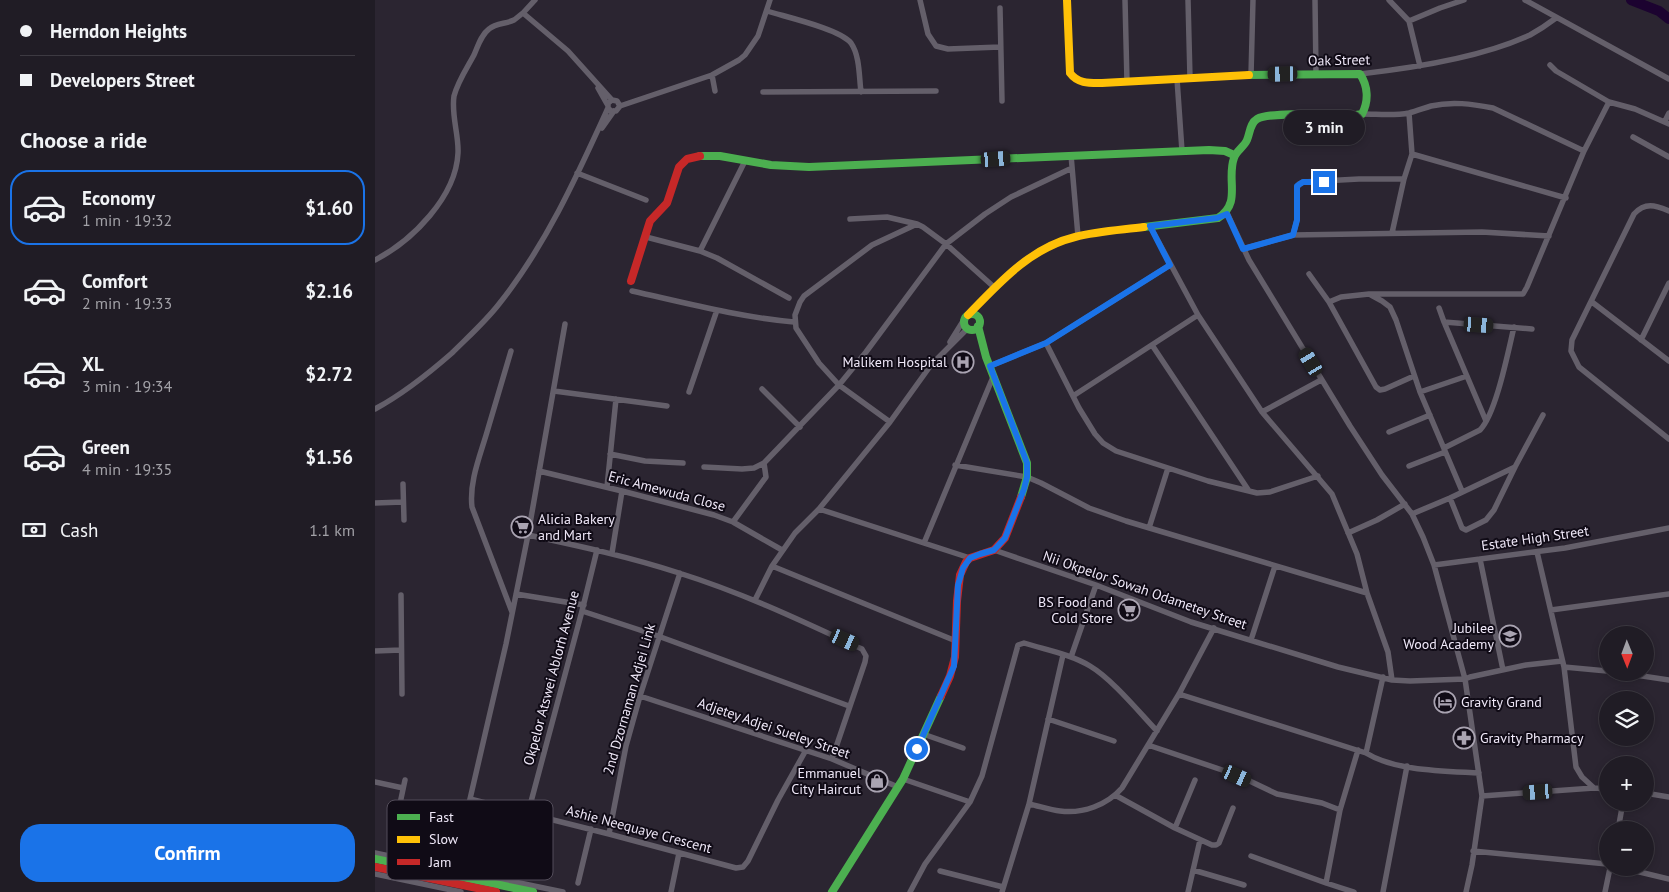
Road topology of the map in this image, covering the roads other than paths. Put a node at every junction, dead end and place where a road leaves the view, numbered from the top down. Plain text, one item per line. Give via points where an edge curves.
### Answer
1 (535, 0) edge
2 (770, 0) edge
3 (920, 0) edge
4 (1067, 0) edge
5 (1125, 0) edge
6 (1188, 0) edge
7 (1253, 0) edge
8 (1315, 0) edge
9 (1389, 0) edge
10 (1464, 0) edge
11 (1525, 0) edge
12 (1000, 8) dead end
13 (767, 11) junction
14 (523, 13) junction
15 (1556, 18) junction
16 (1409, 21) junction
17 (1000, 47) junction
18 (1550, 64) dead end
19 (1420, 66) junction
20 (1316, 73) junction
21 (1360, 74) junction
22 (712, 75) junction
23 (1251, 75) junction
24 (1177, 78) junction
25 (1190, 78) junction
26 (1669, 79) edge
27 (1127, 82) junction
28 (936, 90) dead end
29 (715, 91) dead end
30 (763, 92) dead end
31 (861, 92) junction
32 (1002, 100) dead end
33 (1609, 102) junction
34 (613, 104) junction
35 (1409, 113) junction
36 (1669, 113) edge
37 (1362, 114) junction
38 (1667, 123) edge
39 (1633, 137) dead end
40 (594, 138) junction
41 (1182, 151) junction
42 (1584, 152) junction
43 (1412, 154) junction
44 (1071, 155) junction
45 (1234, 155) junction
46 (1669, 157) edge
47 (745, 160) junction
48 (1072, 168) junction
49 (577, 173) junction
50 (1404, 179) junction
51 (1566, 198) junction
52 (646, 200) dead end
53 (1669, 211) edge
54 (1227, 214) junction
55 (850, 219) dead end
56 (917, 224) junction
57 (1150, 226) junction
58 (1392, 233) junction
59 (1293, 235) junction
60 (1078, 236) junction
61 (1549, 236) junction
62 (645, 237) junction
63 (946, 244) junction
64 (1243, 249) junction
65 (700, 251) junction
66 (375, 260) edge
67 (1170, 265) junction
68 (1309, 274) dead end
69 (631, 281) dead end
70 (1669, 283) edge
71 (993, 290) junction
72 (632, 291) dead end
73 (1369, 294) junction
74 (789, 298) dead end
75 (1329, 302) junction
76 (1592, 302) junction
77 (1439, 308) dead end
78 (717, 310) junction
79 (1198, 315) junction
80 (966, 317) junction
81 (978, 317) junction
82 (795, 322) junction
83 (1444, 322) junction
84 (565, 324) dead end
85 (1514, 327) junction
86 (973, 328) junction
87 (1532, 329) dead end
88 (1641, 340) junction
89 (1046, 343) junction
90 (1152, 345) junction
91 (945, 350) junction
92 (511, 351) dead end
93 (1669, 361) edge
94 (990, 366) junction
95 (1414, 376) junction
96 (1467, 376) junction
97 (993, 377) junction
98 (1321, 380) junction
99 (839, 385) junction
100 (762, 389) dead end
101 (554, 391) junction
102 (689, 392) dead end
103 (1420, 392) junction
104 (1073, 396) junction
105 (617, 399) junction
106 (667, 406) dead end
107 (375, 409) edge
108 (1262, 412) junction
109 (1430, 415) junction
110 (1543, 415) dead end
111 (1486, 421) junction
112 (890, 422) junction
113 (799, 427) junction
114 (1389, 432) dead end
115 (1669, 439) edge
116 (1445, 450) junction
117 (610, 454) junction
118 (683, 463) dead end
119 (764, 463) junction
120 (955, 465) junction
121 (1409, 466) dead end
122 (704, 467) dead end
123 (1515, 467) junction
124 (1168, 468) junction
125 (539, 471) junction
126 (1318, 476) junction
127 (1027, 477) junction
128 (403, 484) dead end
129 (607, 487) junction
130 (623, 491) junction
131 (1462, 491) junction
132 (1249, 492) junction
133 (1450, 498) junction
134 (403, 502) junction
135 (375, 503) edge
136 (1405, 504) junction
137 (819, 509) junction
138 (1412, 514) junction
139 (403, 520) dead end
140 (733, 522) junction
141 (1149, 528) junction
142 (1669, 528) edge
143 (1348, 533) junction
144 (528, 535) junction
145 (925, 543) junction
146 (597, 550) junction
147 (782, 550) junction
148 (994, 550) junction
149 (1537, 552) junction
150 (612, 554) junction
151 (970, 558) junction
152 (1480, 558) junction
153 (1434, 565) junction
154 (772, 566) junction
155 (1275, 566) junction
156 (680, 573) junction
157 (1096, 585) junction
158 (1367, 593) junction
159 (401, 594) dead end
160 (516, 594) junction
161 (1669, 594) edge
162 (755, 600) junction
163 (583, 608) junction
164 (1551, 610) junction
165 (512, 612) junction
166 (1214, 628) junction
167 (658, 636) junction
168 (1251, 640) junction
169 (956, 641) junction
170 (401, 650) junction
171 (375, 651) edge
172 (1063, 655) junction
173 (1071, 657) junction
174 (1562, 660) junction
175 (1564, 667) junction
176 (1503, 670) junction
177 (1599, 671) edge
178 (1383, 677) junction
179 (1654, 678) edge
180 (1465, 679) junction
181 (1392, 680) junction
182 (1669, 680) edge
183 (402, 694) dead end
184 (1179, 694) junction
185 (640, 696) junction
186 (849, 706) junction
187 (1048, 719) junction
188 (1157, 732) junction
189 (923, 734) junction
190 (1114, 741) dead end
191 (1148, 745) junction
192 (963, 748) dead end
193 (806, 750) junction
194 (1358, 750) junction
195 (1366, 753) junction
196 (832, 759) junction
197 (1407, 766) junction
198 (1479, 774) junction
199 (903, 778) junction
200 (405, 780) dead end
201 (1195, 780) dead end
202 (375, 782) edge
203 (898, 787) junction
204 (403, 788) junction
205 (1594, 788) junction
206 (1599, 788) edge
207 (1654, 794) edge
208 (1115, 796) junction
209 (1482, 796) junction
210 (1669, 797) edge
211 (470, 799) joint
212 (401, 800) edge
213 (474, 800) edge
214 (531, 800) edge
215 (970, 802) junction
216 (1029, 804) junction
217 (1233, 808) dead end
218 (1341, 810) junction
219 (553, 819) edge
220 (1175, 828) junction
221 (591, 829) junction
222 (609, 834) junction
223 (1200, 840) junction
224 (1473, 851) junction
225 (679, 853) junction
226 (1251, 856) dead end
227 (1599, 863) edge
228 (1193, 870) junction
229 (940, 871) dead end
230 (1654, 875) edge
231 (1608, 876) edge
232 (1669, 879) edge
233 (404, 880) edge
234 (438, 880) edge
235 (476, 880) edge
236 (505, 880) edge
237 (578, 883) dead end
238 (1326, 883) junction
239 (1244, 885) dead end
240 (1003, 889) edge
241 (461, 892) edge
242 (496, 892) edge
243 (533, 892) edge
244 (563, 892) edge
245 (671, 892) edge
246 (832, 892) edge
247 (910, 892) edge
248 (1188, 892) edge
249 (1354, 892) edge
250 (1383, 892) edge
251 (1466, 892) edge
252 (1605, 892) edge

1 - 14 street
2 - 13 street
3 - 17 street via 929,34 936,46 948,49
4 - 27 street, Oak Street via 1072,76 1086,82
5 - 27 street
6 - 25 street
7 - 23 street
8 - 20 street
9 - 16 street
10 - 16 street
11 - 15 street
12 - 17 street
13 - 22 street via 758,36 745,55
13 - 31 street via 846,38 856,54
14 - 34 street via 568,51
14 - 66 street via 515,20 488,29 457,87 454,98 459,151 455,173 440,201 412,235
15 - 19 street, Oak Street via 1531,34 1495,49
15 - 26 street
16 - 19 street
17 - 32 street
18 - 33 street
19 - 21 street, Oak Street
20 - 21 street, Oak Street
20 - 23 street, Oak Street
21 - 37 street via 1364,80 1366,100
22 - 29 street
22 - 34 street
23 - 25 street, Oak Street
24 - 25 street, Oak Street
24 - 27 street, Oak Street
24 - 41 street
28 - 31 street
30 - 31 street
33 - 38 street
33 - 42 street
34 - 40 street
34 - 40 street via 614,112
35 - 37 street
35 - 42 street via 1457,103 1493,108
35 - 43 street
36 - 38 street
37 - 45 street via 1258,118 1251,126 1244,145
39 - 46 street
40 - 49 street
41 - 44 street
41 - 45 street via 1222,150
42 - 51 street
43 - 50 street
43 - 51 street
44 - 47 street via 809,167
44 - 48 street
45 - 54 street via 1231,204
47 - 62 street via 697,156 682,162 667,203 650,221
47 - 65 street
48 - 60 street
48 - 63 street via 1011,197
49 - 52 street
49 - 107 street via 553,223 499,305 436,367
50 - 58 street
50 - 59 street via 1299,184
51 - 61 street
53 - 76 street via 1650,205 1634,214
54 - 57 street
54 - 64 street
55 - 56 street via 887,217
56 - 63 street
56 - 82 street via 872,245 804,296
57 - 60 street
57 - 67 street
58 - 59 street
58 - 61 street via 1482,232
59 - 64 street
60 - 71 street via 1058,242 1031,258
61 - 73 street via 1523,294
62 - 65 street
62 - 69 street
63 - 71 street
63 - 99 street
64 - 98 street
65 - 74 street
67 - 79 street
67 - 89 street
68 - 75 street
70 - 88 street
71 - 80 street
71 - 81 street
72 - 78 street
73 - 75 street via 1341,296
73 - 95 street via 1390,307
75 - 95 street via 1376,387 1385,389
76 - 88 street
76 - 115 street via 1572,340 1573,359
77 - 83 street
78 - 82 street
78 - 102 street
79 - 90 street
79 - 108 street
80 - 81 street via 972,314
80 - 86 street via 964,322
80 - 91 street
81 - 86 street via 979,321
82 - 99 street via 819,363
83 - 85 street
83 - 96 street
84 - 101 street
85 - 87 street
85 - 111 street via 1496,397
86 - 91 street
86 - 94 street
88 - 93 street
89 - 94 street
89 - 104 street
90 - 104 street
90 - 132 street
91 - 112 street
92 - 165 street via 471,497
94 - 97 street
95 - 103 street
96 - 103 street
96 - 111 street
97 - 120 street
97 - 127 street via 1027,463
98 - 108 street
98 - 136 street via 1382,475
99 - 112 street
99 - 113 street
100 - 113 street
101 - 105 street
101 - 125 street
103 - 109 street
104 - 124 street via 1103,443 1116,451
105 - 106 street
105 - 117 street
108 - 126 street
109 - 114 street
109 - 116 street
110 - 123 street
111 - 116 street via 1480,430
112 - 137 street
113 - 119 street
116 - 121 street
116 - 131 street
117 - 118 street via 645,461
117 - 129 street
119 - 122 street via 748,469
119 - 140 street via 766,477
120 - 127 street
120 - 145 street
123 - 131 street
123 - 133 street via 1495,510 1486,520 1469,529 1463,528
124 - 132 street
124 - 141 street
125 - 129 street, Eric Amewuda Close
125 - 144 street
126 - 132 street via 1270,492
126 - 143 street via 1332,494
127 - 141 street via 1089,508
127 - 148 street via 1009,531
128 - 134 street
129 - 130 street, Eric Amewuda Close
130 - 140 street, Eric Amewuda Close
130 - 150 street
131 - 133 street
133 - 138 street
134 - 135 street
134 - 139 street
136 - 138 street
136 - 143 street
137 - 145 street
137 - 147 street
138 - 153 street
140 - 147 street, Eric Amewuda Close
141 - 155 street
142 - 149 street, Estate High Street
143 - 158 street
144 - 146 street
144 - 160 street
145 - 151 street
146 - 150 street
146 - 163 street, Okpelor Atswei Ablorh Avenue
147 - 154 street
148 - 151 street
148 - 157 street, Nii Okpelor Sowah Odametey Street
149 - 152 street, Estate High Street
149 - 164 street
150 - 156 street
151 - 169 street via 959,579
152 - 153 street, Estate High Street
152 - 176 street
153 - 180 street
154 - 162 street
154 - 169 street
155 - 158 street
155 - 168 street
156 - 162 street
156 - 167 street, 2nd Dzornaman Adjei Link
157 - 166 street, Nii Okpelor Sowah Odametey Street
157 - 173 street
158 - 181 street via 1388,652
159 - 170 street
160 - 163 street
160 - 165 street
161 - 164 street
162 - 186 street via 863,649 865,662
163 - 167 street
163 - 214 street, Okpelor Atswei Ablorh Avenue
164 - 174 street
165 - 211 street
166 - 168 street, Nii Okpelor Sowah Odametey Street
166 - 184 street
167 - 185 street, 2nd Dzornaman Adjei Link
167 - 186 street
168 - 178 street, Nii Okpelor Sowah Odametey Street via 1338,667
169 - 189 street via 954,666
170 - 171 street
170 - 183 street
172 - 173 street
172 - 187 street
172 - 215 street via 1018,644 982,776
173 - 188 street via 1091,666
174 - 175 street
174 - 176 street, Nii Okpelor Sowah Odametey Street
175 - 177 street
175 - 205 street via 1576,767
176 - 180 street, Nii Okpelor Sowah Odametey Street
178 - 181 street, Nii Okpelor Sowah Odametey Street
178 - 195 street
179 - 182 street
180 - 181 street, Nii Okpelor Sowah Odametey Street via 1429,682
180 - 198 street
184 - 188 street
184 - 194 street
185 - 193 street, Adjetey Adjei Sueley Street
185 - 222 street, 2nd Dzornaman Adjei Link via 626,746
186 - 196 street
187 - 190 street
187 - 216 street
188 - 191 street
189 - 192 street
189 - 199 street
191 - 208 street
191 - 218 street via 1237,776 1277,794
193 - 196 street, Adjetey Adjei Sueley Street
193 - 225 street, Ashie Neequaye Crescent via 743,867
194 - 195 street
194 - 218 street
195 - 197 street via 1386,763
196 - 203 street, Adjetey Adjei Sueley Street
197 - 198 street
197 - 250 street
198 - 209 street
199 - 203 street
199 - 215 street
200 - 204 street
201 - 220 street
202 - 204 street
203 - 246 street
204 - 212 street
205 - 206 street
205 - 209 street
207 - 210 street
208 - 216 street via 1096,807 1080,811 1061,812
208 - 220 street
209 - 224 street
211 - 213 street, Ashie Neequaye Crescent
215 - 247 street via 925,864
216 - 240 street
217 - 223 street via 1219,843 1212,845
218 - 238 street
219 - 221 street, Ashie Neequaye Crescent
220 - 223 street
221 - 222 street, Ashie Neequaye Crescent
221 - 237 street
222 - 225 street, Ashie Neequaye Crescent
223 - 228 street
224 - 227 street
224 - 251 street
225 - 245 street
226 - 238 street
228 - 239 street
228 - 248 street
229 - 240 street
230 - 232 street
231 - 252 street
233 - 241 street
234 - 242 street
235 - 243 street
236 - 244 street
238 - 249 street

